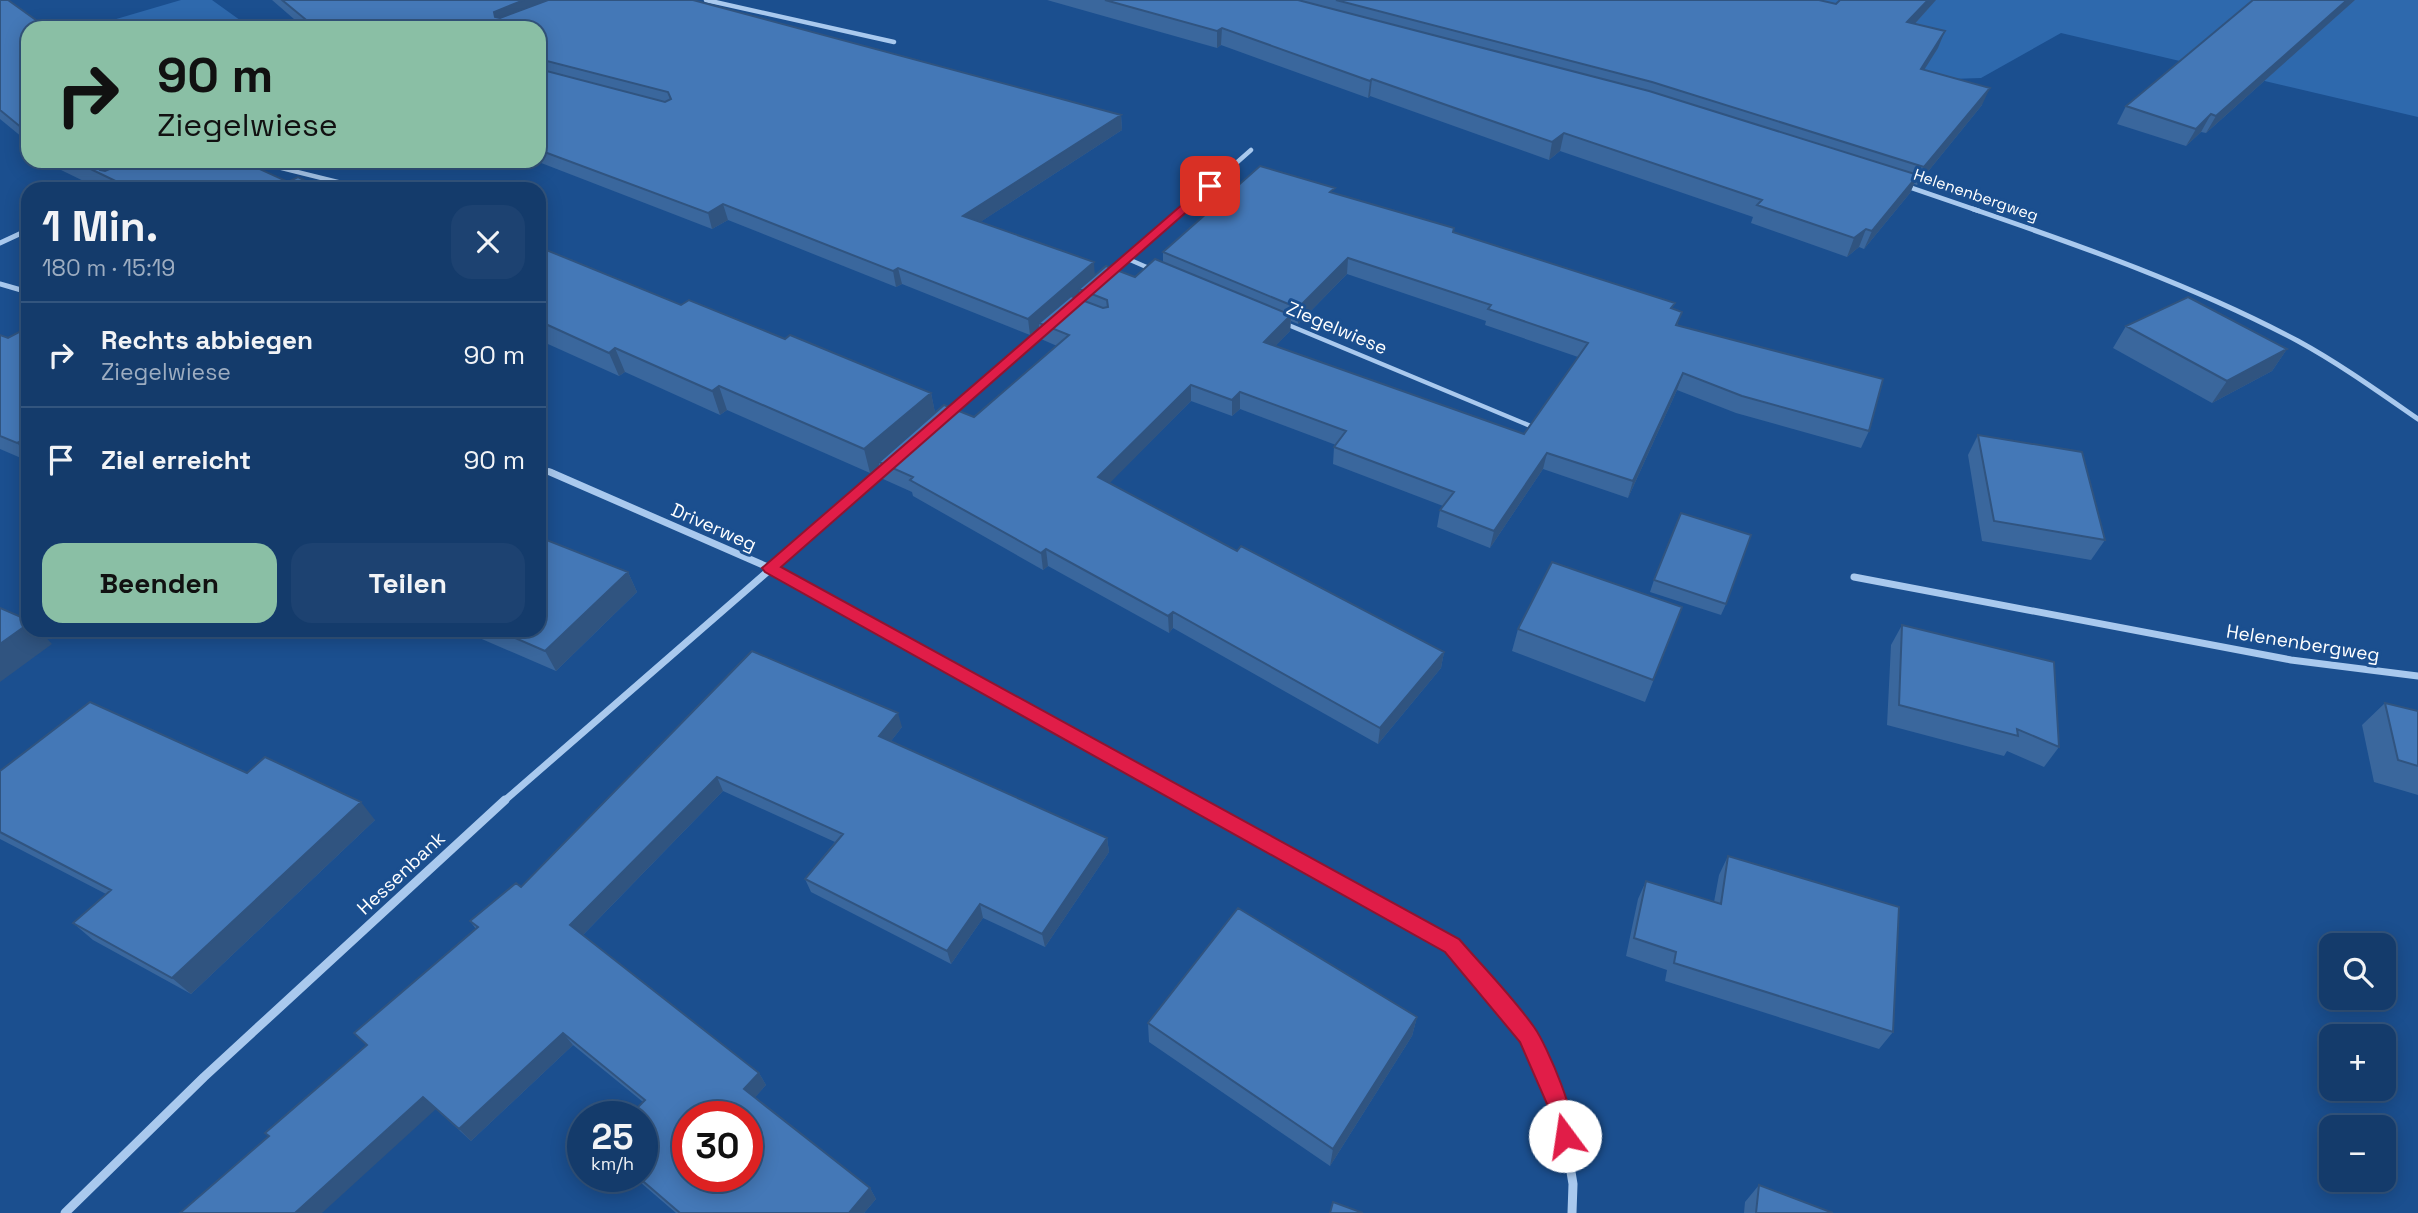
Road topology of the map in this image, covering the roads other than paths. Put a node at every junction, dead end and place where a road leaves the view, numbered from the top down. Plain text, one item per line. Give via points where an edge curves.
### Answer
1 (706, 0) edge
2 (894, 42) dead end
3 (1251, 149) dead end
4 (281, 168) edge
5 (338, 182) edge
6 (1902, 184) edge
7 (21, 233) edge
8 (0, 243) edge
9 (1128, 259) junction
10 (1163, 274) edge
11 (1100, 283) edge
12 (0, 284) edge
13 (21, 290) edge
14 (1284, 323) edge
15 (1053, 324) edge
16 (2418, 419) edge
17 (940, 421) edge
18 (1533, 427) edge
19 (898, 457) edge
20 (546, 470) edge
21 (770, 568) junction
22 (1854, 577) dead end
23 (2418, 676) edge
24 (65, 1213) edge
25 (1572, 1213) edge

1 - 2 street
3 - 9 street
4 - 5 street
6 - 16 street, Helenenbergweg via 2105,254 2228,304 2325,357
7 - 8 street
9 - 10 lane
9 - 11 street
12 - 13 street
14 - 18 lane, Ziegelwiese
15 - 17 street
19 - 21 street
20 - 21 street, Driverweg
21 - 24 street, Hessenbank via 533,775 204,1077
21 - 25 street, Driverweg via 1452,946 1528,1035 1561,1112 1573,1184
22 - 23 street, Helenenbergweg via 2291,660

